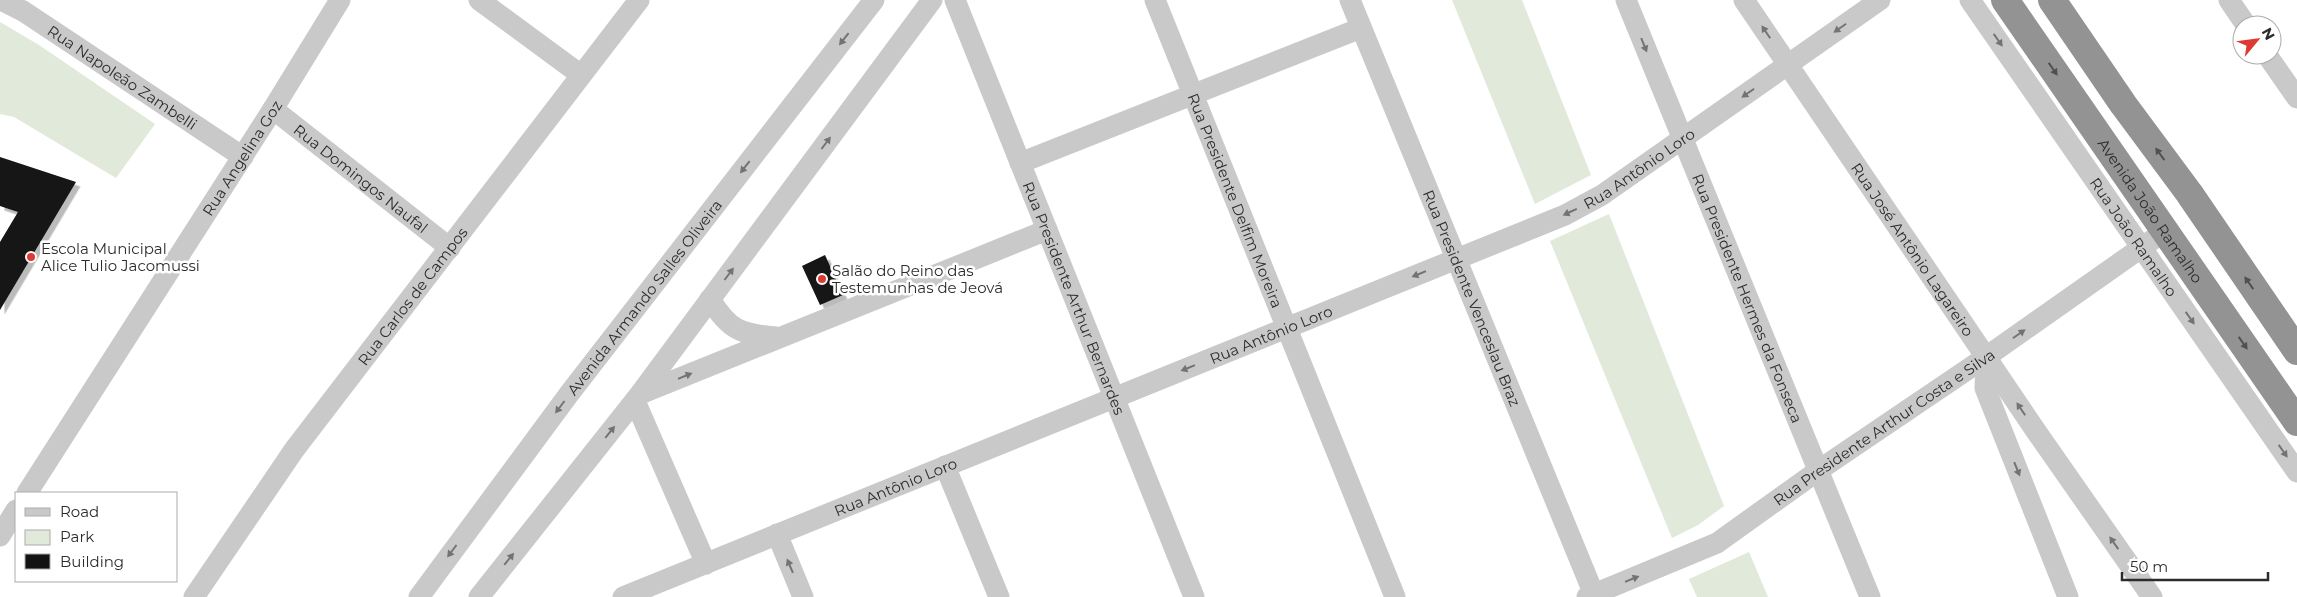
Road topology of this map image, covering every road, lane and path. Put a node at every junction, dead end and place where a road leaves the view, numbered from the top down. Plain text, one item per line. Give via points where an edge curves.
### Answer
1 (1, 0) edge
2 (340, 0) edge
3 (479, 0) edge
4 (639, 0) edge
5 (874, 0) edge
6 (932, 0) edge
7 (955, 0) edge
8 (1155, 0) edge
9 (1350, 0) edge
10 (1626, 0) edge
11 (1744, 0) edge
12 (1880, 0) edge
13 (1970, 0) edge
14 (2005, 0) edge
15 (2034, 0) edge
16 (2052, 0) edge
17 (2229, 0) edge
18 (2239, 15) edge
19 (1361, 28) junction
20 (1788, 65) junction
21 (2274, 65) edge
22 (581, 75) junction
23 (1193, 95) junction
24 (2297, 98) edge
25 (2123, 104) junction
26 (274, 109) junction
27 (1683, 138) junction
28 (243, 157) junction
29 (1020, 163) junction
30 (2189, 194) junction
31 (1047, 230) junction
32 (2165, 231) junction
33 (450, 248) junction
34 (2142, 248) junction
35 (1456, 259) junction
36 (710, 299) junction
37 (1287, 328) junction
38 (779, 337) junction
39 (2297, 352) edge
40 (1986, 357) junction
41 (638, 397) junction
42 (1114, 398) junction
43 (2297, 422) edge
44 (2038, 434) junction
45 (2008, 447) junction
46 (945, 466) junction
47 (1818, 470) junction
48 (2297, 472) edge
49 (28, 492) edge
50 (15, 512) edge
51 (778, 534) junction
52 (0, 536) edge
53 (706, 564) junction
54 (1592, 596) edge
55 (194, 597) edge
56 (419, 597) edge
57 (479, 597) edge
58 (623, 597) edge
59 (803, 597) edge
60 (999, 597) edge
61 (1194, 597) edge
62 (1395, 597) edge
63 (1870, 597) edge
64 (2068, 597) edge
65 (2152, 597) edge

1 - 28 street, Rua Napoleão Zambelli
2 - 26 street, Rua Angelina Goz
3 - 22 street
4 - 22 street, Rua Carlos de Campos
5 -> 56 street, Avenida Armando Salles Oliveira via 569,394
36 -> 6 street
7 - 29 street, Rua Presidente Arthur Bernardes
8 - 23 street, Rua Presidente Delfim Moreira
9 - 19 street, Rua Presidente Venceslau Braz
10 -> 27 street, Rua Presidente Hermes da Fonseca
20 -> 11 street, Rua José Antônio Lagareiro
12 -> 20 street, Rua Antônio Loro
13 -> 34 street, Rua João Ramalho
14 -> 32 highway, Avenida João Ramalho
15 - 25 highway via 2046,18
16 - 25 highway
17 - 18 street
19 - 23 street
19 - 35 street, Rua Presidente Venceslau Braz
20 -> 27 street, Rua Antônio Loro
20 - 40 street, Rua José Antônio Lagareiro
21 - 24 street
22 - 33 street, Rua Carlos de Campos
23 - 29 street
23 - 37 street, Rua Presidente Delfim Moreira
30 -> 25 highway
26 - 28 street, Rua Angelina Goz
26 - 33 street, Rua Domingos Naufal
27 -> 35 street, Rua Antônio Loro via 1586,205
27 - 47 street, Rua Presidente Hermes da Fonseca
28 - 49 street, Rua Angelina Goz
29 - 31 street, Rua Presidente Arthur Bernardes
30 - 32 highway via 2188,205
39 -> 30 highway
31 - 38 street
31 - 42 street, Rua Presidente Arthur Bernardes
32 - 34 street, Rua Presidente Arthur Costa e Silva
32 -> 43 highway, Avenida João Ramalho
33 - 55 street, Rua Carlos de Campos via 294,450
40 -> 34 street, Rua Presidente Arthur Costa e Silva
34 -> 48 street, Rua João Ramalho
35 -> 37 street, Rua Antônio Loro
35 - 54 street, Rua Presidente Venceslau Braz
36 - 38 street via 724,321 735,329 758,336
36 - 41 street
37 -> 42 street, Rua Antônio Loro
37 - 62 street, Rua Presidente Delfim Moreira
41 -> 38 street
44 -> 40 street, Rua José Antônio Lagareiro
40 - 45 street via 1985,388
40 - 47 street, Rua Presidente Arthur Costa e Silva
41 - 53 street
57 -> 41 street
42 - 46 street, Rua Antônio Loro
42 - 61 street, Rua Presidente Arthur Bernardes
44 - 45 street via 2022,436
65 -> 44 street, Rua José Antônio Lagareiro
45 -> 64 street
46 - 51 street, Rua Antônio Loro
46 - 60 street
54 -> 47 street, Rua Presidente Arthur Costa e Silva via 1717,543
47 - 63 street, Rua Presidente Hermes da Fonseca
50 - 52 street
51 - 53 street, Rua Antônio Loro
59 -> 51 street
53 - 58 street, Rua Antônio Loro

